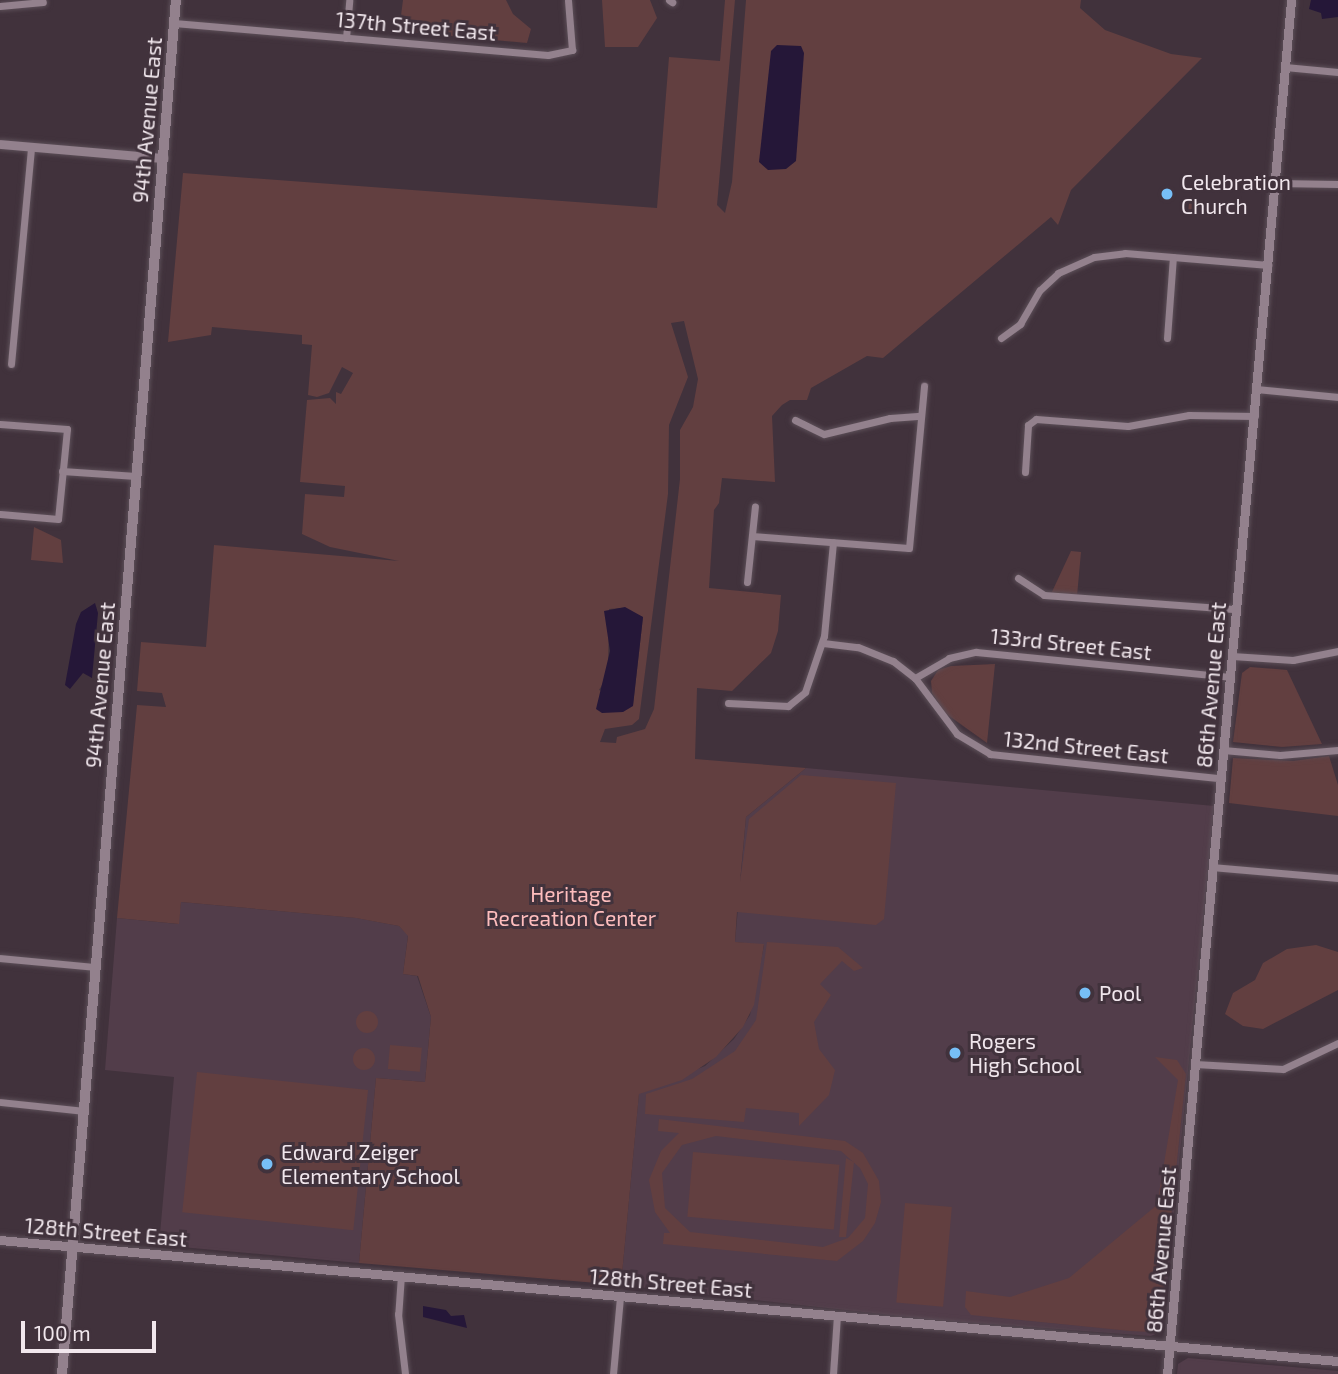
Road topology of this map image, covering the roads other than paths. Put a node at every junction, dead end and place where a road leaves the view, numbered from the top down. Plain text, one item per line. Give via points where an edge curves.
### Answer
1 (176, 0) edge
2 (349, 0) edge
3 (568, 0) edge
4 (1291, 0) edge
5 (43, 2) dead end
6 (0, 6) edge
7 (174, 23) junction
8 (346, 38) junction
9 (1285, 67) junction
10 (1338, 72) edge
11 (0, 144) edge
12 (31, 147) junction
13 (163, 158) junction
14 (1276, 183) junction
15 (1338, 184) edge
16 (1173, 257) junction
17 (1269, 265) junction
18 (1001, 338) dead end
19 (1167, 338) dead end
20 (11, 364) dead end
21 (924, 386) dead end
22 (1257, 389) junction
23 (1338, 397) edge
24 (921, 416) junction
25 (1255, 416) junction
26 (795, 421) dead end
27 (0, 424) edge
28 (62, 471) junction
29 (1025, 472) dead end
30 (136, 476) junction
31 (755, 506) dead end
32 (0, 514) edge
33 (752, 536) junction
34 (834, 542) junction
35 (1018, 578) dead end
36 (747, 582) dead end
37 (1236, 609) junction
38 (823, 643) junction
39 (1338, 651) edge
40 (1232, 656) junction
41 (1230, 677) junction
42 (915, 678) junction
43 (728, 703) dead end
44 (1223, 750) junction
45 (1338, 750) edge
46 (1220, 778) junction
47 (1212, 867) junction
48 (1338, 878) edge
49 (0, 958) edge
50 (96, 967) junction
51 (1338, 1043) edge
52 (1195, 1064) junction
53 (0, 1102) edge
54 (84, 1111) junction
55 (0, 1240) edge
56 (73, 1247) junction
57 (401, 1275) junction
58 (620, 1297) junction
59 (837, 1316) junction
60 (1170, 1347) junction
61 (1338, 1361) edge
62 (62, 1374) edge
63 (405, 1374) edge
64 (612, 1374) edge
65 (833, 1374) edge
66 (1167, 1374) edge

1 - 7 main road, 94th Avenue East
2 - 8 street
3 - 8 street, 137th Street East via 572,50 548,55
4 - 9 street, 86th Avenue East
5 - 6 street
7 - 8 street, 137th Street East
7 - 13 main road, 94th Avenue East
9 - 10 street
9 - 14 street, 86th Avenue East
11 - 12 street
12 - 13 street
12 - 20 street
13 - 30 main road, 94th Avenue East
14 - 15 street
14 - 17 street, 86th Avenue East
16 - 17 street
16 - 18 street via 1113,253 1073,264 1040,290 1020,324
16 - 19 street
17 - 22 street, 86th Avenue East
21 - 24 street
22 - 23 street
22 - 25 street, 86th Avenue East
24 - 26 street via 890,418 824,434
24 - 34 street via 909,548
25 - 29 street via 1189,415 1128,426 1036,419 1028,425
25 - 37 street, 86th Avenue East
27 - 28 street via 67,429
28 - 30 street
28 - 32 street via 58,519
30 - 50 main road, 94th Avenue East
31 - 33 street
33 - 34 street
33 - 36 street
34 - 38 street
35 - 37 street via 1044,595
37 - 40 street, 86th Avenue East
38 - 42 street, 132nd Street East via 882,655
38 - 43 street via 805,692 796,702 779,706
39 - 40 street via 1293,660
40 - 41 street, 86th Avenue East
41 - 42 street, 133rd Street East via 976,652 949,658
41 - 44 street, 86th Avenue East
42 - 46 street, 132nd Street East via 957,734 990,754
44 - 45 street via 1280,755
44 - 46 street, 86th Avenue East
46 - 47 street, 86th Avenue East
47 - 48 street
47 - 52 street, 86th Avenue East
49 - 50 street
50 - 54 main road, 94th Avenue East
51 - 52 street via 1283,1069
52 - 60 street, 86th Avenue East
53 - 54 street
54 - 56 main road, 94th Avenue East
55 - 56 street, 128th Street East
56 - 57 street, 128th Street East
56 - 62 main road, 94th Avenue East
57 - 58 street, 128th Street East
57 - 63 street via 398,1314
58 - 59 street, 128th Street East
58 - 64 street
59 - 60 street, 128th Street East
59 - 65 street
60 - 61 street, 128th Street East
60 - 66 street, 86th Avenue East

